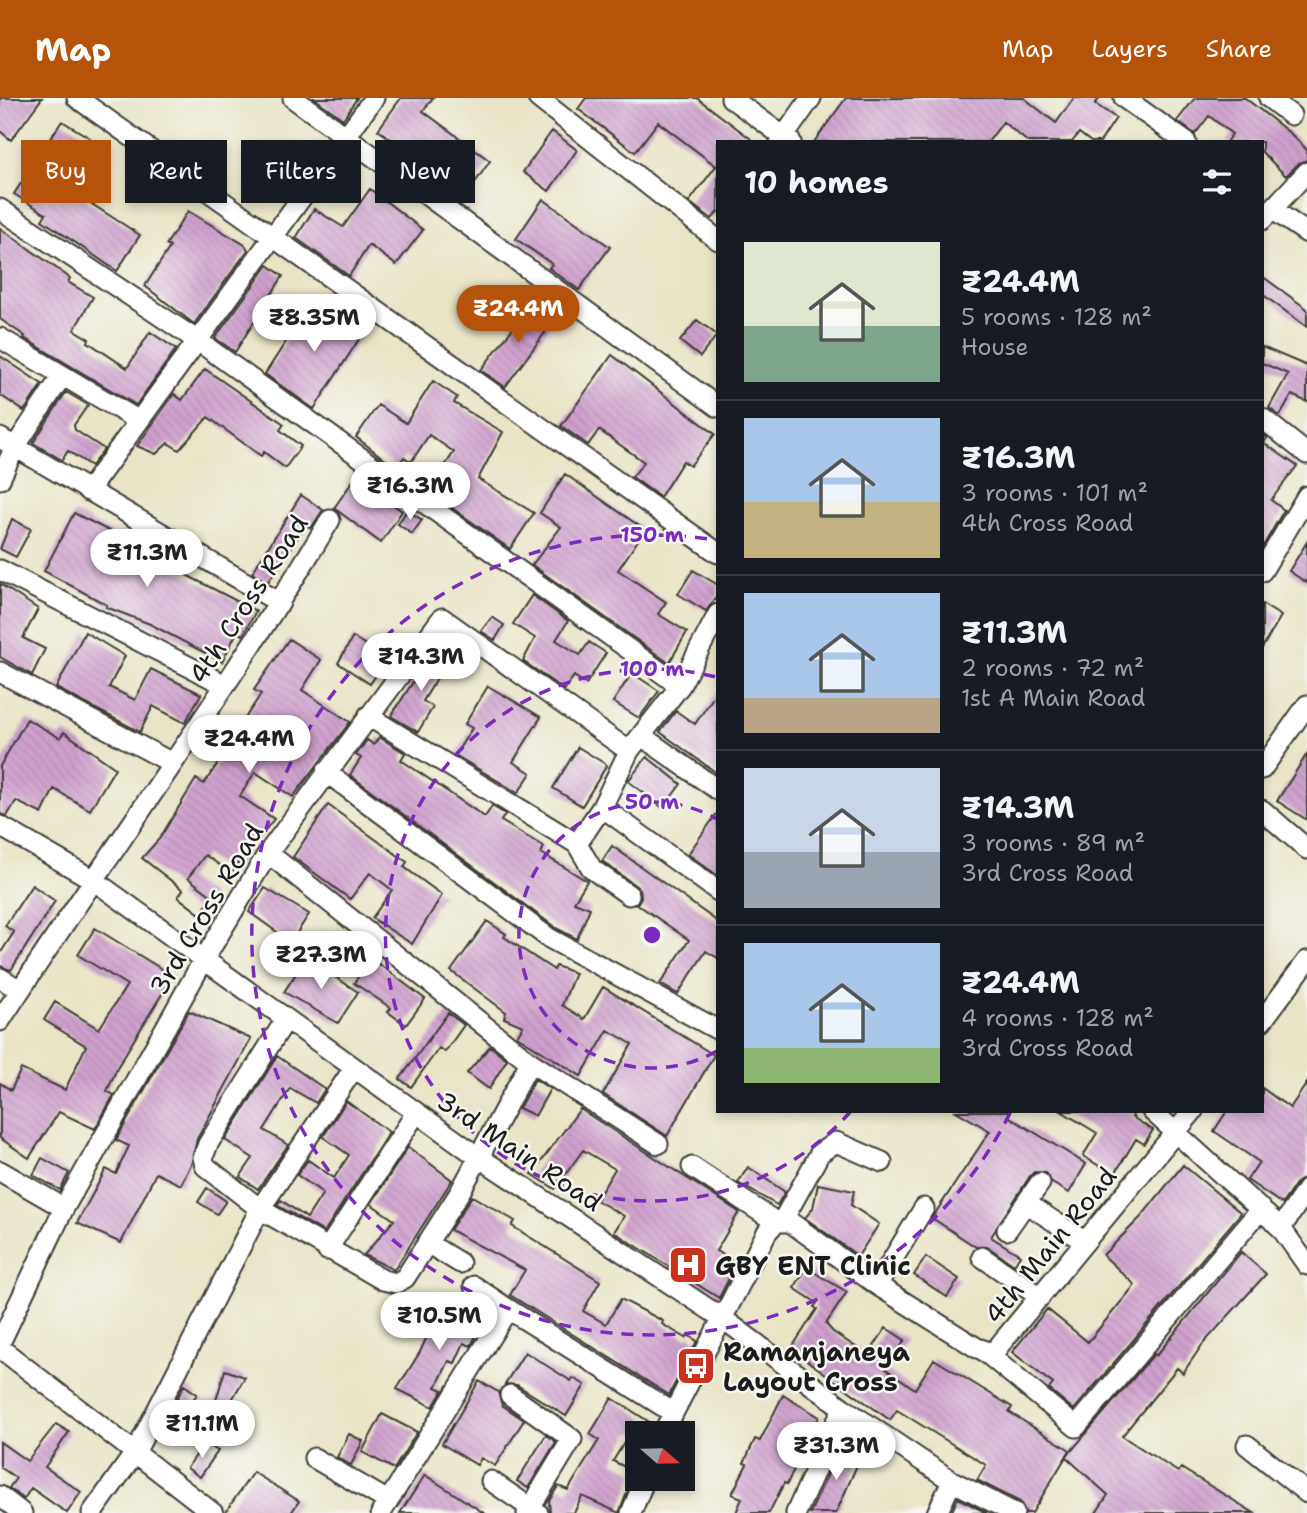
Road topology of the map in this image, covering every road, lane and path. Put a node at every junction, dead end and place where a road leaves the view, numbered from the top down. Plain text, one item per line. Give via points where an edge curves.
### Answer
1 (77, 98) edge
2 (293, 98) edge
3 (374, 98) edge
4 (538, 98) edge
5 (732, 98) edge
6 (1124, 98) edge
7 (1269, 98) edge
8 (807, 99) edge
9 (1291, 115) dead end
10 (347, 136) junction
11 (785, 140) edge
12 (1183, 140) edge
13 (1307, 172) edge
14 (0, 209) edge
15 (1267, 214) edge
16 (714, 230) edge
17 (1307, 233) edge
18 (273, 238) junction
19 (0, 338) edge
20 (198, 341) junction
21 (62, 376) junction
22 (716, 406) edge
23 (1264, 420) edge
24 (139, 421) junction
25 (8, 443) edge
26 (1307, 454) edge
27 (0, 479) edge
28 (88, 491) junction
29 (1307, 496) edge
30 (330, 520) dead end
31 (716, 552) edge
32 (1264, 562) edge
33 (0, 570) edge
34 (281, 603) junction
35 (716, 623) edge
36 (712, 640) edge
37 (0, 672) edge
38 (225, 685) junction
39 (680, 686) junction
40 (1307, 705) edge
41 (368, 716) junction
42 (643, 737) junction
43 (629, 751) junction
44 (172, 763) junction
45 (1264, 766) edge
46 (326, 772) junction
47 (716, 789) edge
48 (602, 807) junction
49 (1264, 812) edge
50 (0, 825) edge
51 (577, 844) junction
52 (1307, 849) edge
53 (268, 853) junction
54 (92, 879) junction
55 (716, 890) edge
56 (629, 895) dead end
57 (203, 961) junction
58 (1307, 961) edge
59 (0, 978) edge
60 (20, 990) junction
61 (1264, 1018) edge
62 (286, 1020) junction
63 (0, 1021) edge
64 (716, 1029) edge
65 (530, 1062) junction
66 (354, 1068) junction
67 (416, 1113) junction
68 (1155, 1113) edge
69 (1192, 1113) edge
70 (1178, 1131) junction
71 (658, 1144) dead end
72 (477, 1156) junction
73 (882, 1162) dead end
74 (692, 1167) dead end
75 (0, 1171) edge
76 (1040, 1183) dead end
77 (1307, 1189) edge
78 (1026, 1203) junction
79 (64, 1208) junction
80 (924, 1208) dead end
81 (260, 1209) junction
82 (1261, 1209) junction
83 (780, 1221) junction
84 (1281, 1228) junction
85 (1007, 1230) dead end
86 (1084, 1241) junction
87 (428, 1243) junction
88 (327, 1250) junction
89 (982, 1257) dead end
90 (460, 1263) dead end
91 (1307, 1265) edge
92 (877, 1284) junction
93 (474, 1286) dead end
94 (1040, 1297) junction
95 (508, 1309) junction
96 (722, 1318) junction
97 (0, 1346) edge
98 (984, 1351) junction
99 (510, 1395) dead end
100 (843, 1408) junction
101 (672, 1412) junction
102 (668, 1421) edge
103 (1247, 1445) dead end
104 (135, 1453) junction
105 (314, 1458) dead end
106 (492, 1481) dead end
107 (952, 1481) junction
108 (640, 1491) edge
109 (1307, 1493) edge
110 (0, 1496) edge
111 (384, 1507) edge
112 (994, 1508) edge
113 (532, 1512) edge
114 (22, 1513) edge
115 (92, 1513) edge
116 (213, 1513) edge
117 (631, 1513) edge
118 (796, 1513) edge
119 (937, 1513) edge
120 (1014, 1513) edge

1 - 18 street
2 - 10 street
3 - 10 street
4 - 16 street
5 - 11 street
6 - 12 street
7 - 9 street
8 - 11 street
10 - 18 street
10 - 22 street
13 - 15 street
14 - 20 street
15 - 17 street
18 - 20 street
18 - 31 street
19 - 21 street
20 - 24 street
20 - 39 street
21 - 24 street
21 - 25 street
23 - 26 street
24 - 28 street
25 - 27 street
25 - 28 street
28 - 34 street
29 - 32 street
30 - 34 street, 4th Cross Road
33 - 38 street
34 - 38 street, 4th Cross Road
35 - 36 street
36 - 39 street
37 - 44 street
38 - 44 street, 4th Cross Road
39 - 42 street
40 - 45 street
41 - 43 street, 3rd Cross Road via 442,618
41 - 46 street, 3rd Cross Road
41 - 51 street
42 - 43 street
42 - 47 street
43 - 48 street
44 - 54 street, 4th Cross Road
46 - 53 street, 3rd Cross Road
46 - 64 street via 549,938
48 - 51 street
48 - 55 street
49 - 52 street
50 - 54 street, 3rd Main Road
51 - 56 street via 592,869
53 - 57 street, 3rd Cross Road
53 - 65 street
54 - 57 street, 3rd Main Road
54 - 60 street, 4th Cross Road
57 - 62 street, 3rd Main Road
57 - 79 street, 3rd Cross Road
58 - 61 street
59 - 60 street
60 - 63 street, 4th Cross Road
62 - 66 street, 3rd Main Road
62 - 81 street via 203,1157 213,1174
65 - 71 street
65 - 72 street
66 - 67 street, 3rd Main Road
66 - 81 street
67 - 72 street, 3rd Main Road
67 - 88 street
68 - 70 street
69 - 70 street, 4th Main Road
70 - 82 street
70 - 86 street, 4th Main Road
72 - 87 street
72 - 96 street, 3rd Main Road
73 - 83 street via 836,1142 820,1153
74 - 83 street, 4th Main Road
75 - 79 street
76 - 78 street
77 - 84 street
78 - 85 street
78 - 86 street
79 - 97 street, 3rd Cross Road
80 - 92 street
81 - 88 street
81 - 104 street
82 - 84 street
82 - 98 street via 1076,1427
83 - 92 street, 4th Main Road via 796,1226
83 - 96 street via 767,1232
84 - 91 street
86 - 94 street, 4th Main Road
87 - 88 street via 405,1278 396,1283
87 - 90 street
89 - 94 street
92 - 98 street, 4th Main Road
93 - 95 street
94 - 98 street, 4th Main Road via 998,1350
95 - 101 street
95 - 111 street
96 - 100 street, 3rd Main Road
96 - 101 street
97 - 104 street
99 - 113 street via 572,1439
100 - 107 street, 3rd Main Road
100 - 118 street
101 - 102 street
103 - 109 street
104 - 115 street
104 - 116 street
105 - 111 street
106 - 113 street
107 - 112 street, 3rd Main Road
107 - 119 street
108 - 117 street
110 - 114 street
112 - 120 street, 3rd Main Road

